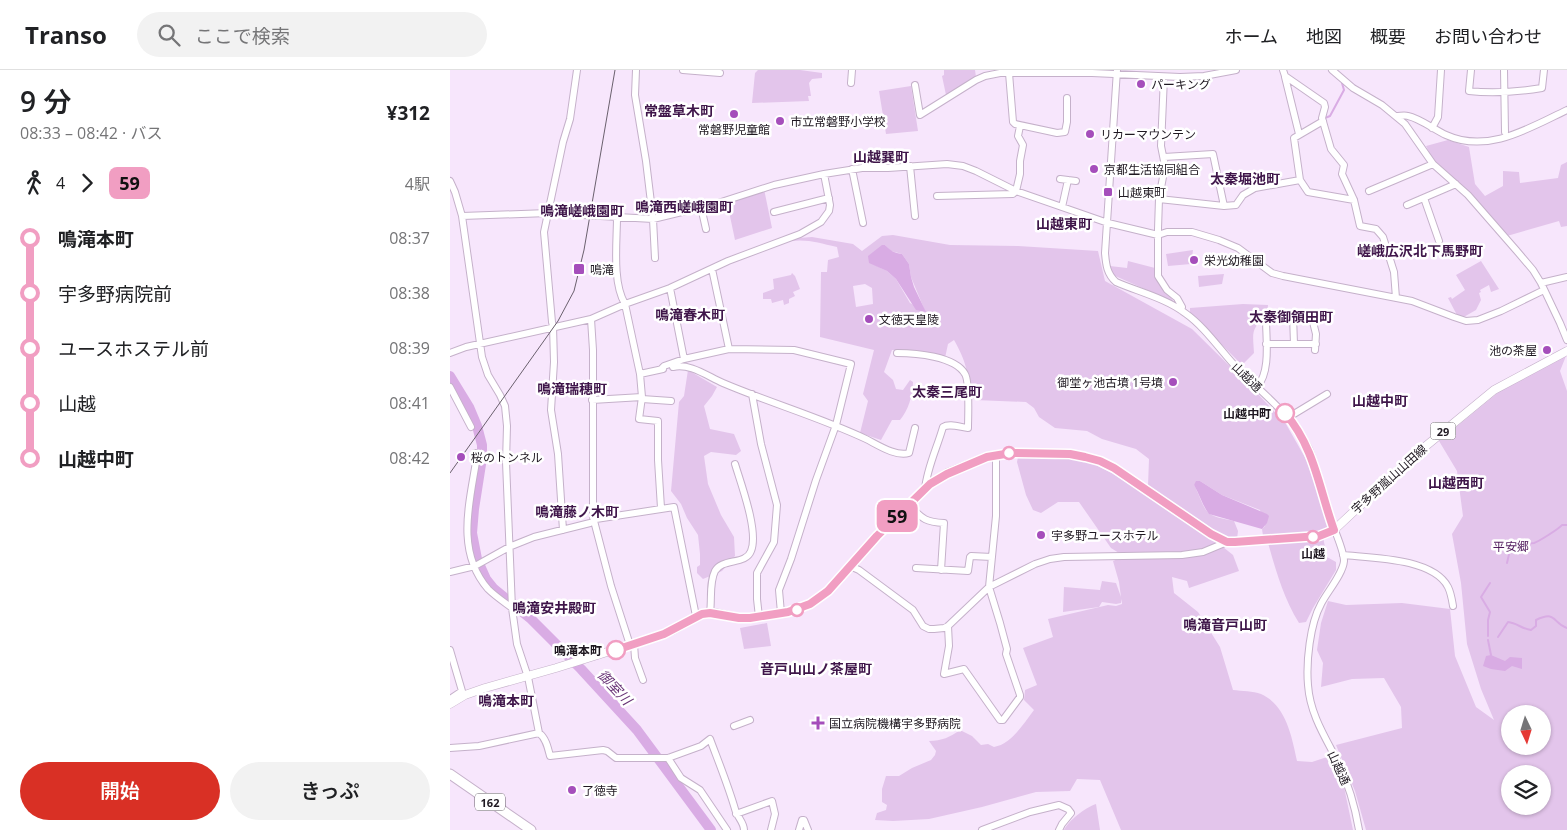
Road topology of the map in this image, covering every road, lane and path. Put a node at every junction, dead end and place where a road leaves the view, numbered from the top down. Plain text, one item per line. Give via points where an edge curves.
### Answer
1 (577, 70) edge
2 (636, 70) edge
3 (683, 70) edge
4 (852, 70) edge
5 (1236, 70) edge
6 (1332, 70) edge
7 (1441, 70) edge
8 (1470, 70) edge
9 (1504, 70) edge
10 (1544, 70) edge
11 (720, 72) dead end
12 (1117, 72) edge
13 (1009, 73) junction
14 (1284, 73) edge
15 (1169, 75) edge
16 (851, 83) dead end
17 (915, 85) dead end
18 (1504, 93) junction
19 (1068, 98) dead end
20 (1567, 110) edge
21 (1396, 116) junction
22 (1323, 120) junction
23 (1020, 126) junction
24 (1432, 128) junction
25 (1506, 132) dead end
26 (1299, 134) junction
27 (1164, 157) junction
28 (1434, 164) junction
29 (910, 166) junction
30 (852, 169) junction
31 (824, 174) junction
32 (1060, 179) dead end
33 (1068, 180) junction
34 (1300, 180) junction
35 (450, 181) edge
36 (1076, 181) dead end
37 (1456, 184) junction
38 (1016, 191) junction
39 (1369, 191) dead end
40 (937, 196) dead end
41 (829, 198) junction
42 (1159, 198) junction
43 (1424, 198) junction
44 (1354, 200) junction
45 (1407, 205) dead end
46 (1224, 206) junction
47 (701, 207) junction
48 (1062, 207) junction
49 (774, 212) dead end
50 (548, 213) junction
51 (462, 216) junction
52 (616, 216) junction
53 (915, 216) dead end
54 (653, 218) junction
55 (863, 223) dead end
56 (1108, 223) junction
57 (706, 229) dead end
58 (1158, 236) junction
59 (1439, 241) dead end
60 (655, 258) dead end
61 (712, 269) junction
62 (1567, 277) edge
63 (1542, 287) junction
64 (670, 288) junction
65 (1396, 298) junction
66 (625, 304) junction
67 (1180, 310) junction
68 (1312, 318) dead end
69 (591, 319) junction
70 (553, 326) junction
71 (1567, 340) edge
72 (479, 344) junction
73 (1266, 344) junction
74 (1294, 344) junction
75 (729, 349) junction
76 (1567, 351) edge
77 (450, 353) edge
78 (897, 353) dead end
79 (684, 359) junction
80 (661, 369) junction
81 (640, 374) junction
82 (450, 387) edge
83 (1257, 387) junction
84 (752, 394) junction
85 (1327, 394) dead end
86 (642, 398) junction
87 (592, 400) junction
88 (670, 402) dead end
89 (1289, 417) junction
90 (836, 425) junction
91 (471, 427) dead end
92 (915, 428) dead end
93 (475, 453) dead end
94 (996, 455) junction
95 (735, 464) dead end
96 (925, 489) junction
97 (909, 505) junction
98 (661, 508) junction
99 (594, 520) junction
100 (563, 530) junction
101 (1334, 530) junction
102 (1227, 542) junction
103 (509, 547) junction
104 (1344, 555) junction
105 (992, 557) junction
106 (477, 565) junction
107 (850, 566) junction
108 (916, 568) dead end
109 (941, 570) junction
110 (450, 572) edge
111 (989, 587) junction
112 (1453, 606) dead end
113 (512, 608) junction
114 (710, 613) junction
115 (781, 613) junction
116 (696, 616) junction
117 (759, 617) junction
118 (948, 626) junction
119 (632, 645) junction
120 (450, 650) edge
121 (528, 677) junction
122 (644, 680) dead end
123 (450, 699) edge
124 (450, 704) edge
125 (750, 720) dead end
126 (734, 726) dead end
127 (539, 734) junction
128 (450, 748) edge
129 (664, 758) junction
130 (450, 774) edge
131 (736, 814) junction
132 (531, 830) edge
133 (728, 830) edge
134 (744, 830) edge
135 (771, 830) edge
136 (799, 830) edge
137 (808, 830) edge
138 (982, 830) edge
139 (1060, 830) edge
140 (1359, 830) edge

1 - 50 street via 570,119
2 - 54 street via 635,95
3 - 11 street
4 - 16 street
5 - 15 street via 1204,76
6 - 21 street
7 - 24 street via 1438,117
8 - 18 street via 1468,91
9 - 18 street
10 - 18 street via 1542,88
12 - 13 street
12 - 15 street
12 - 56 street, 山越通
13 - 17 street via 976,80 920,114
13 - 23 street via 1014,122
14 - 22 street via 1324,103
14 - 26 street
15 - 27 street via 1161,146
18 - 25 street
19 - 23 street via 1065,132
20 - 24 street via 1513,135 1482,142 1465,141
21 - 24 street via 1408,115
21 - 28 street via 1409,128
22 - 26 street
22 - 44 street via 1331,149 1344,165 1342,174
23 - 38 street via 1018,136 1022,145
26 - 34 street via 1294,138
27 - 42 street
27 - 46 street via 1213,154
28 - 37 street
28 - 39 street
29 - 30 street
29 - 38 street via 962,166
29 - 53 street
30 - 31 street
30 - 55 street
31 - 41 street
31 - 47 street
32 - 33 street
33 - 36 street
33 - 48 street
34 - 44 street via 1308,192
34 - 46 street via 1256,188 1243,195 1236,206
35 - 51 street
37 - 43 street
37 - 63 street via 1533,270
38 - 40 street via 1013,194
38 - 48 street
41 - 49 street
41 - 61 street via 829,211 815,226
42 - 46 street
42 - 58 street
43 - 45 street
43 - 59 street
44 - 65 street via 1360,226 1376,229 1383,237 1394,272
47 - 54 street
47 - 57 street
48 - 56 street
50 - 51 street
50 - 52 street
50 - 70 street via 544,238
51 - 72 street
52 - 54 street
52 - 66 street via 618,280
54 - 60 street
56 - 58 street
56 - 67 street, 山越通 via 1106,261 1110,276 1116,282
58 - 65 street via 1167,232 1192,232 1238,248 1272,273
58 - 67 street via 1158,276 1181,304
61 - 64 street
61 - 75 street
62 - 63 street
63 - 65 street via 1501,311 1478,320 1457,319
63 - 71 street
64 - 66 street
64 - 79 street
66 - 69 street
66 - 81 street
67 - 83 street, 山越通
68 - 74 street via 1315,347
69 - 70 street
69 - 87 street
70 - 72 street
70 - 100 street via 551,410 558,454
72 - 77 street
72 - 103 street via 485,367 505,406
73 - 74 street
73 - 74 street via 1266,320 1270,316 1292,314
73 - 83 street via 1266,369
75 - 79 street
75 - 90 street via 794,350 851,364
76 - 101 main road, 宇多野嵐山山田線 / 29 via 1494,390 1410,459
78 - 96 street via 918,353 948,361 966,374 968,428 943,427 926,475
79 - 80 street
80 - 81 street
80 - 84 street via 688,366
81 - 86 street
82 - 91 street
83 - 89 street, 山越通
84 - 90 street
84 - 117 street via 777,505 774,542 757,573
85 - 89 street
86 - 87 street
86 - 88 street
86 - 98 street via 639,419 658,421
87 - 99 street
89 - 101 street, 山越通 via 1312,458
90 - 92 street via 903,455 908,453
90 - 115 street via 779,590
93 - 106 street via 467,521 468,547
94 - 96 main road via 947,474
94 - 102 main road via 1070,454 1100,461
94 - 105 street
95 - 114 street via 753,535 751,551 748,556 719,566 715,571
96 - 97 main road
97 - 107 main road
97 - 109 street via 923,519 944,523
98 - 99 street
98 - 116 street via 674,507
99 - 100 street
99 - 119 street via 611,586
100 - 103 street
101 - 102 main road, 宇多野嵐山山田線 / 29 via 1319,536
101 - 104 street, 山越通
102 - 111 street via 1203,552 1182,555 1050,559
103 - 106 street
103 - 113 street
104 - 112 street via 1392,560 1427,569 1448,586
104 - 140 street, 山越通 via 1342,570 1313,624 1307,673 1314,713 1352,796
105 - 109 street via 970,557 968,571
105 - 111 street
106 - 110 street
106 - 113 street via 488,589
107 - 115 main road via 815,601
107 - 118 street via 913,610 923,626 929,629
108 - 109 street
111 - 118 street
111 - 118 street via 1020,695 1002,720 964,668 944,674 949,646
113 - 121 street via 517,644
114 - 116 main road
114 - 117 main road via 739,618
115 - 117 main road
116 - 119 main road via 664,634
119 - 121 main road
119 - 122 street
120 - 123 street via 462,691
121 - 124 main road via 474,692
121 - 127 street
125 - 126 street
127 - 128 street
127 - 129 street via 547,744 550,756 603,750 616,758
129 - 131 street via 701,746 710,739
129 - 133 street via 681,778 700,790
130 - 132 highway, 162
131 - 134 street
131 - 135 street via 772,802 775,814
136 - 137 street via 804,820
138 - 139 street via 1059,805 1071,813

